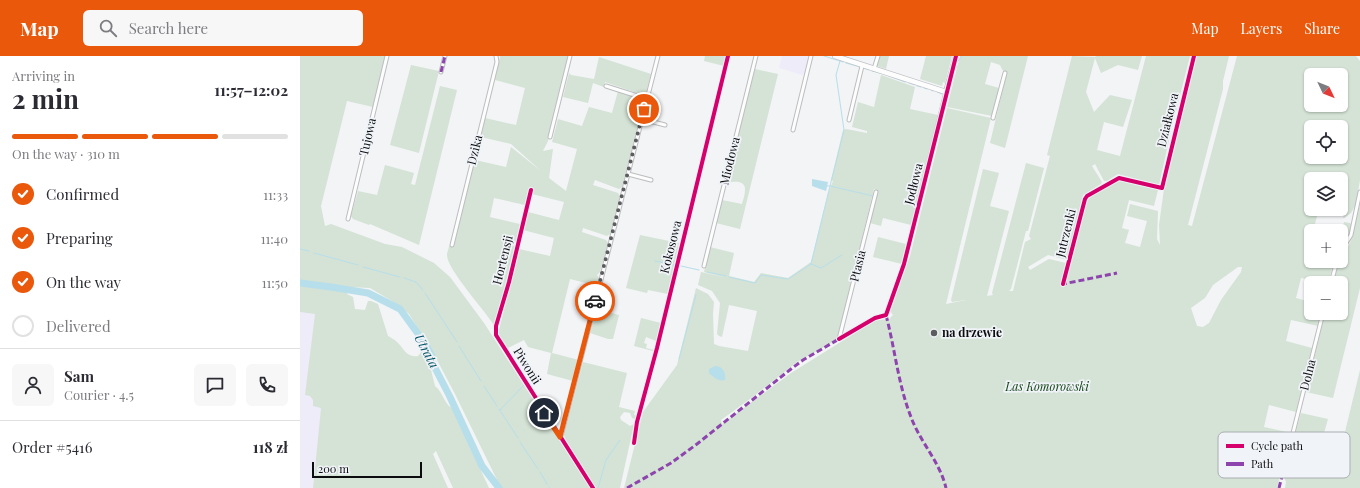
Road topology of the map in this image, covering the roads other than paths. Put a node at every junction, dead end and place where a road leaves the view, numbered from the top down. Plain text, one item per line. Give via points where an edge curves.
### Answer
1 (387, 56) edge
2 (445, 56) edge
3 (496, 56) edge
4 (570, 56) edge
5 (658, 56) edge
6 (728, 56) edge
7 (756, 56) edge
8 (811, 56) edge
9 (835, 56) edge
10 (878, 56) edge
11 (956, 56) edge
12 (1194, 56) edge
13 (862, 66) junction
14 (874, 69) junction
15 (441, 72) dead end
16 (1005, 73) dead end
17 (606, 86) dead end
18 (946, 92) junction
19 (647, 99) junction
20 (993, 118) dead end
21 (642, 119) junction
22 (849, 120) dead end
23 (665, 125) dead end
24 (793, 130) dead end
25 (550, 137) dead end
26 (628, 174) junction
27 (651, 180) dead end
28 (1162, 188) joint
29 (531, 190) dead end
30 (876, 192) dead end
31 (1360, 192) edge
32 (348, 219) dead end
33 (1348, 240) edge
34 (452, 244) dead end
35 (704, 266) dead end
36 (1063, 284) dead end
37 (1321, 320) edge
38 (496, 335) joint
39 (839, 339) joint
40 (1293, 432) edge
41 (560, 437) junction
42 (634, 443) dead end
43 (593, 488) edge

1 - 32 street, Tujowa
2 - 15 street
3 - 34 street, Dzika via 497,62
4 - 25 street
5 - 19 street
6 - 42 street, Kokosowa via 637,422
7 - 35 street, Miodowa
8 - 24 street
9 - 13 street
10 - 14 street
11 - 18 street, Jodłowa
12 - 28 street, Działkowa
13 - 14 street
13 - 22 street
14 - 18 street
16 - 20 street
17 - 19 street
18 - 39 street, Jodłowa via 904,264 886,315 875,318
19 - 21 street
21 - 23 street
21 - 26 street
26 - 27 street
26 - 41 street
28 - 36 street, Jutrzenki via 1119,178 1086,197
29 - 38 street, Hortensji via 496,326
30 - 39 street, Ptasia
31 - 33 street
37 - 40 street, Dolna
38 - 41 street, Piwonii
41 - 43 street, Piwonii

